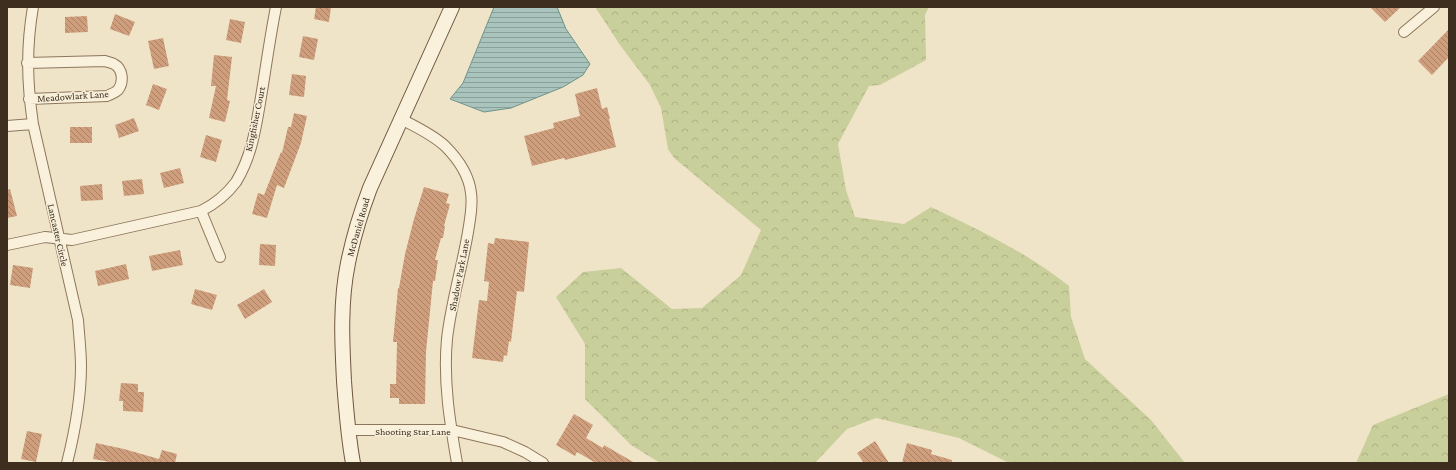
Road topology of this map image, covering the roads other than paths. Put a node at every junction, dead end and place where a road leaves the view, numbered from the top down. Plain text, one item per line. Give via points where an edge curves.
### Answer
1 (33, 7) edge
2 (276, 7) edge
3 (452, 7) edge
4 (1434, 7) edge
5 (1404, 32) dead end
6 (27, 63) junction
7 (29, 99) junction
8 (401, 119) junction
9 (33, 124) junction
10 (7, 126) edge
11 (201, 211) junction
12 (58, 238) junction
13 (7, 245) edge
14 (220, 257) dead end
15 (349, 430) junction
16 (452, 430) junction
17 (67, 463) edge
18 (353, 463) edge
19 (457, 463) edge
20 (543, 463) edge

1 - 6 street, Lancaster Circle
2 - 11 street, Kingfisher Court via 256,127 246,161 231,188
3 - 8 main road, McDaniel Road
4 - 5 street
6 - 7 street, Lancaster Circle
6 - 7 street, Meadowlark Lane via 105,61 114,64 122,75 119,89 107,96
7 - 9 street, Lancaster Circle
8 - 15 main road, McDaniel Road via 365,200 348,264 341,323
8 - 16 street, Shadow Park Lane via 444,145 461,167 471,192 471,213 447,340 448,398
9 - 10 street
9 - 12 street, Lancaster Circle
11 - 12 street, Kingfisher Court via 72,240
11 - 14 street
12 - 13 street, Kingfisher Court
12 - 17 street, Lancaster Circle via 78,320 81,366 77,421
15 - 16 street, Shooting Star Lane
15 - 18 main road, McDaniel Road
16 - 19 street, Shadow Park Lane
16 - 20 street, Shooting Star Lane via 503,442

